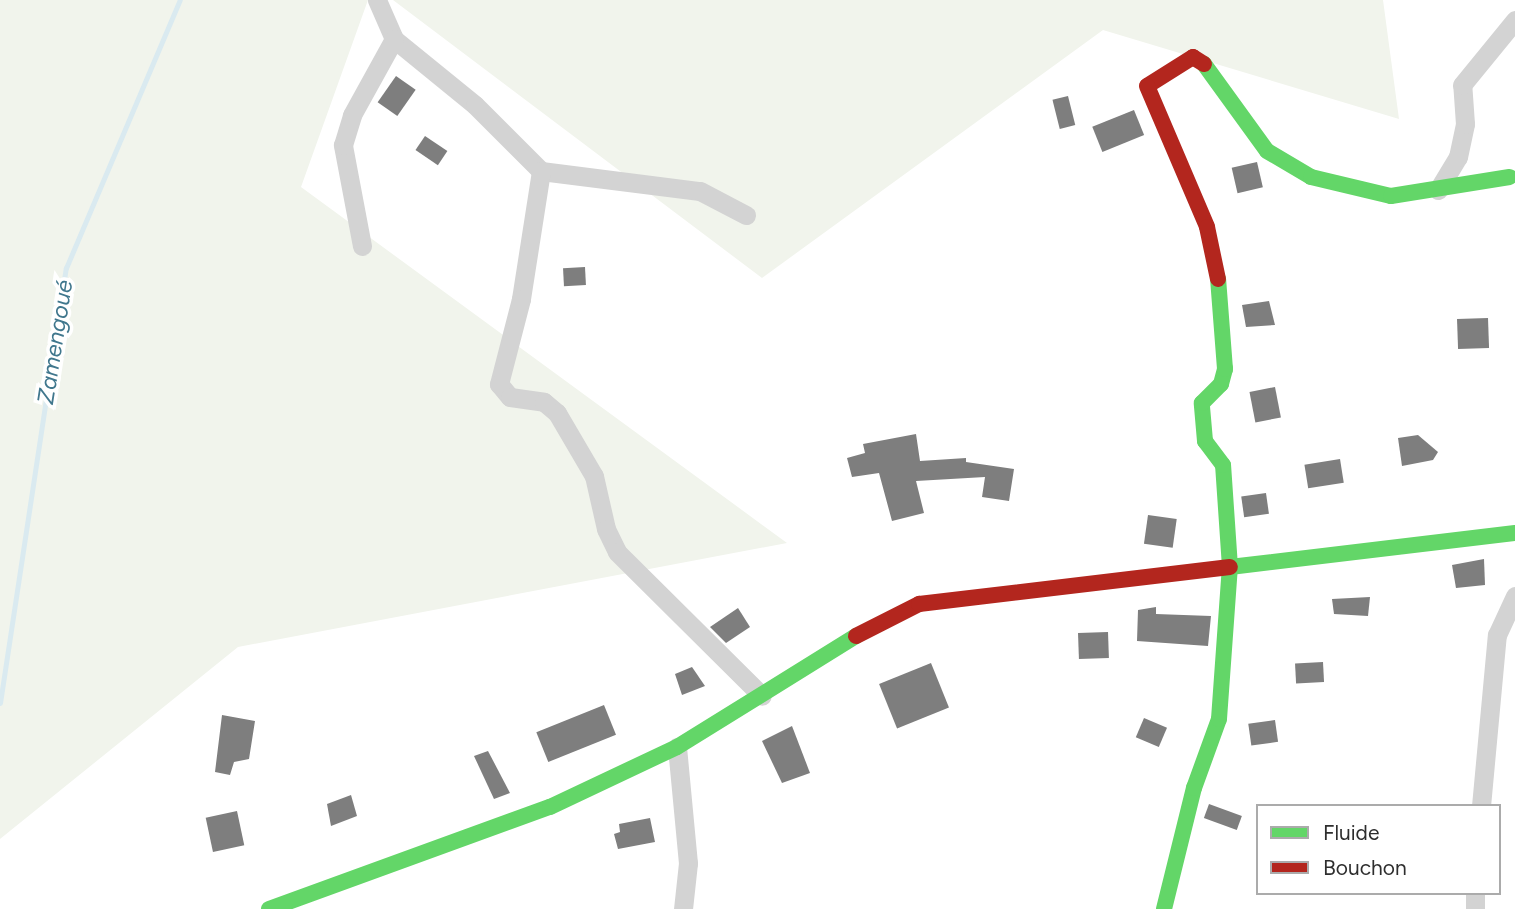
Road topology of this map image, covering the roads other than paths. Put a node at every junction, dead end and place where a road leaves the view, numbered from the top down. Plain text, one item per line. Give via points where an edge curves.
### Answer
1 (377, 0) edge
2 (1515, 20) edge
3 (394, 39) junction
4 (541, 171) junction
5 (1508, 177) dead end
6 (1437, 190) junction
7 (746, 215) dead end
8 (362, 246) dead end
9 (1515, 533) edge
10 (1230, 567) junction
11 (1515, 596) edge
12 (762, 696) junction
13 (677, 747) junction
14 (1481, 804) edge
15 (269, 909) edge
16 (683, 909) edge
17 (1164, 909) edge

1 - 3 street
2 - 6 street via 1462,85 1465,124 1458,157
3 - 4 street via 475,105
3 - 8 street via 352,114 343,145
4 - 7 street via 700,191
4 - 12 street via 521,299 499,384 510,397 544,402 557,413 594,476 606,529 617,552
5 - 6 street
6 - 10 street via 1391,196 1311,177 1287,165 1254,136 1200,58 1193,57 1150,80 1147,94 1207,226 1218,273 1225,369 1221,384 1202,403 1205,441 1223,465
9 - 10 street
10 - 12 street via 919,604 892,614
10 - 17 street via 1219,719 1194,788
11 - 14 street via 1497,635
12 - 13 street
13 - 15 street via 550,807
13 - 16 street via 688,863

